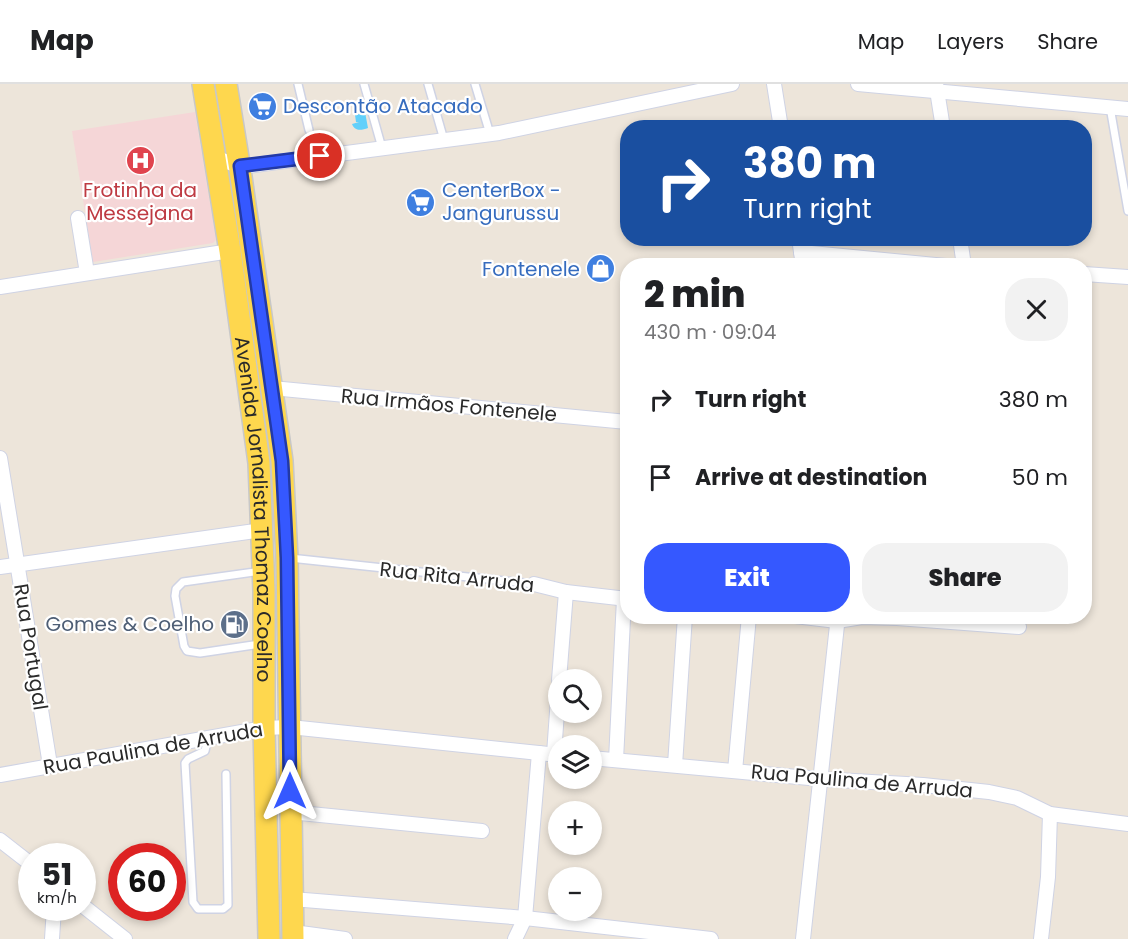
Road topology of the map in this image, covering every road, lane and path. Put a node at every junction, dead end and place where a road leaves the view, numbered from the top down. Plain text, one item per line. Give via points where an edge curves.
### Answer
1 (203, 84) edge
2 (226, 84) edge
3 (298, 84) edge
4 (364, 84) edge
5 (428, 84) edge
6 (475, 84) edge
7 (732, 84) edge
8 (774, 84) edge
9 (858, 84) edge
10 (937, 88) edge
11 (1110, 107) junction
12 (1128, 109) edge
13 (780, 120) edge
14 (942, 120) edge
15 (309, 130) dead end
16 (490, 134) junction
17 (444, 140) junction
18 (382, 148) junction
19 (215, 157) junction
20 (240, 166) junction
21 (1128, 212) edge
22 (78, 218) dead end
23 (230, 251) junction
24 (801, 252) edge
25 (863, 258) edge
26 (87, 273) junction
27 (1092, 275) edge
28 (1128, 277) edge
29 (0, 287) edge
30 (268, 362) junction
31 (246, 364) junction
32 (272, 388) junction
33 (620, 421) edge
34 (0, 458) edge
35 (282, 461) junction
36 (260, 463) junction
37 (262, 530) junction
38 (287, 558) junction
39 (17, 564) junction
40 (0, 567) edge
41 (263, 571) junction
42 (534, 584) joint
43 (566, 592) junction
44 (620, 598) edge
45 (624, 624) edge
46 (684, 624) edge
47 (748, 624) edge
48 (836, 624) edge
49 (972, 624) edge
50 (1019, 627) dead end
51 (265, 643) junction
52 (560, 669) edge
53 (290, 727) junction
54 (264, 728) junction
55 (208, 737) junction
56 (539, 753) junction
57 (548, 754) edge
58 (602, 759) edge
59 (616, 760) junction
60 (50, 765) junction
61 (675, 765) junction
62 (735, 771) junction
63 (226, 774) dead end
64 (0, 775) edge
65 (820, 779) junction
66 (290, 812) junction
67 (1050, 814) junction
68 (1128, 824) edge
69 (482, 831) dead end
70 (0, 840) edge
71 (18, 854) edge
72 (267, 862) junction
73 (292, 862) junction
74 (292, 899) junction
75 (96, 916) edge
76 (525, 918) junction
77 (53, 921) edge
78 (293, 936) edge
79 (52, 939) edge
80 (124, 939) edge
81 (269, 939) edge
82 (345, 939) edge
83 (515, 939) edge
84 (711, 939) edge
85 (803, 939) edge
86 (1041, 939) edge

1 - 19 main road, Avenida Jornalista Thomaz Coelho
2 - 20 main road, Avenida Jornalista Thomaz Coelho
3 - 15 lane
4 - 18 lane
5 - 17 lane
6 - 16 lane
7 - 16 street
8 - 13 street
9 - 10 street
10 - 11 street
10 - 14 street
11 - 12 street
11 - 21 lane
16 - 17 street
17 - 18 street
18 - 20 street
19 - 20 street
19 - 23 main road, Avenida Jornalista Thomaz Coelho
20 - 30 main road, Avenida Jornalista Thomaz Coelho
22 - 26 street
23 - 26 street
23 - 31 main road, Avenida Jornalista Thomaz Coelho
24 - 25 street
26 - 29 street
27 - 28 street
30 - 31 main road
30 - 32 main road, Avenida Jornalista Thomaz Coelho
31 - 36 main road, Avenida Jornalista Thomaz Coelho
32 - 33 street, Rua Irmãos Fontenele
32 - 35 main road, Avenida Jornalista Thomaz Coelho
34 - 39 street, Rua Portugal
35 - 36 main road
35 - 38 main road, Avenida Jornalista Thomaz Coelho
36 - 37 main road, Avenida Jornalista Thomaz Coelho
37 - 39 street
37 - 41 main road, Avenida Jornalista Thomaz Coelho
38 - 42 lane, Rua Rita Arruda
38 - 53 main road, Avenida Jornalista Thomaz Coelho
39 - 40 street
39 - 60 street, Rua Portugal
41 - 51 main road, Avenida Jornalista Thomaz Coelho
41 - 51 lane via 183,582 176,589 176,596 187,651 200,653
42 - 43 street, Rua Rita Arruda
43 - 44 street, Rua Rita Arruda
43 - 52 street
45 - 59 street
46 - 61 street
47 - 62 street
48 - 65 street
49 - 50 street
51 - 54 main road, Avenida Jornalista Thomaz Coelho
53 - 54 street, Rua Paulina de Arruda
53 - 56 street, Rua Paulina de Arruda
53 - 66 main road, Avenida Jornalista Thomaz Coelho
54 - 55 street, Rua Paulina de Arruda
54 - 72 main road, Avenida Jornalista Thomaz Coelho
55 - 60 street, Rua Paulina de Arruda
55 - 63 lane via 205,751 185,763 193,902 198,909 223,909 228,905
56 - 57 street, Rua Paulina de Arruda
56 - 76 street
58 - 59 street, Rua Paulina de Arruda
59 - 61 street, Rua Paulina de Arruda
60 - 64 street, Rua Paulina de Arruda
61 - 62 street, Rua Paulina de Arruda
62 - 65 street, Rua Paulina de Arruda
65 - 67 street, Rua Paulina de Arruda via 990,792 1017,798
65 - 85 street
66 - 69 street
66 - 73 main road, Avenida Jornalista Thomaz Coelho
67 - 68 street, Rua Paulina de Arruda
67 - 86 street
70 - 71 street
72 - 73 main road
72 - 81 main road, Avenida Jornalista Thomaz Coelho
73 - 74 main road, Avenida Jornalista Thomaz Coelho
74 - 76 street
74 - 78 main road, Avenida Jornalista Thomaz Coelho
75 - 80 street
76 - 83 street
76 - 84 street
77 - 79 street
78 - 82 street

